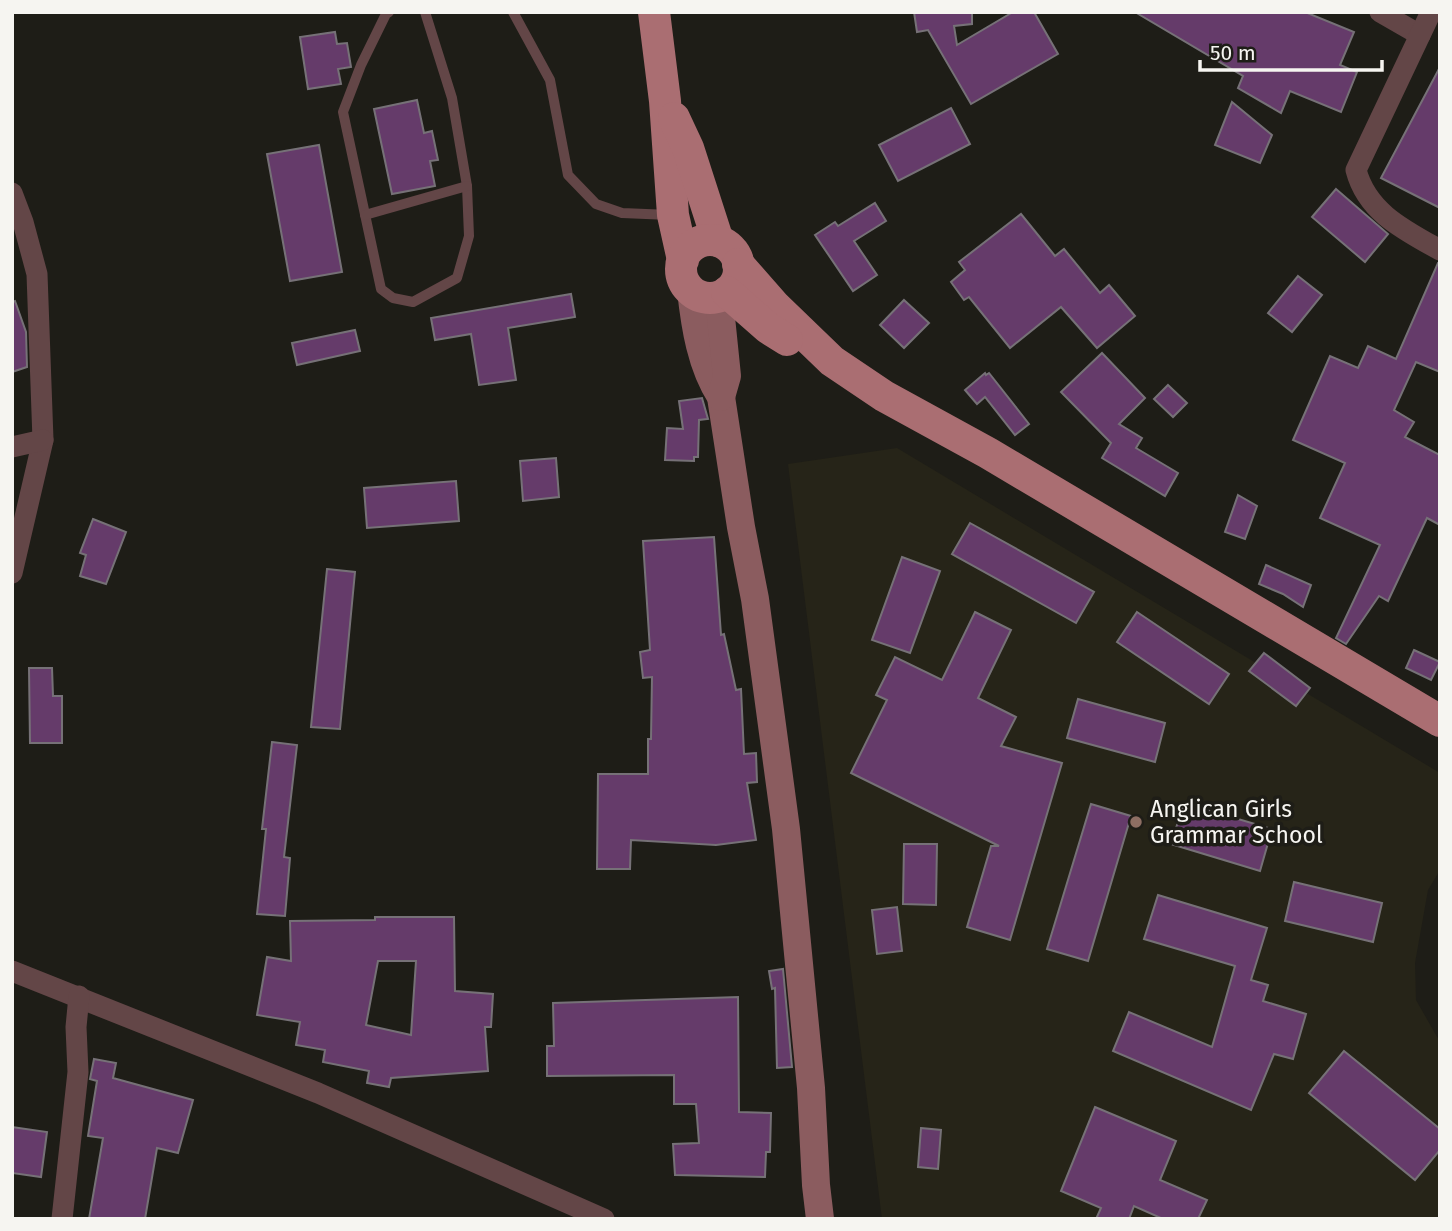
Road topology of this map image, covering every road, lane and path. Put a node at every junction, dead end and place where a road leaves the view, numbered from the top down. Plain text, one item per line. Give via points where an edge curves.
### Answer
1 (389, 12) edge
2 (425, 12) edge
3 (513, 12) edge
4 (654, 12) edge
5 (1380, 12) edge
6 (1431, 12) edge
7 (1420, 35) junction
8 (665, 101) junction
9 (467, 186) junction
10 (12, 193) edge
11 (365, 215) junction
12 (673, 215) junction
13 (1440, 250) edge
14 (719, 277) junction
15 (43, 440) junction
16 (12, 447) edge
17 (12, 573) edge
18 (1440, 721) edge
19 (12, 971) edge
20 (79, 996) junction
21 (62, 1219) edge
22 (604, 1219) edge
23 (820, 1219) edge

1 - 11 lane via 361,65 344,112
2 - 9 lane via 452,98
3 - 12 lane via 550,80 568,175 596,204 622,214
4 - 8 main road
5 - 7 street
6 - 7 street
7 - 13 street via 1356,170 1374,207
8 - 12 main road
8 - 14 main road via 688,148
9 - 11 lane
9 - 11 lane via 468,236 457,278 413,302 393,298 381,289
10 - 15 street via 37,274
12 - 14 main road via 683,260 696,244 707,241
14 - 18 main road via 768,328 800,348 832,362 884,397 988,453
14 - 23 street via 695,325 710,380 721,397 755,599 786,829
15 - 16 street
15 - 17 street
19 - 20 street
20 - 21 street via 78,1072
20 - 22 street via 318,1093

